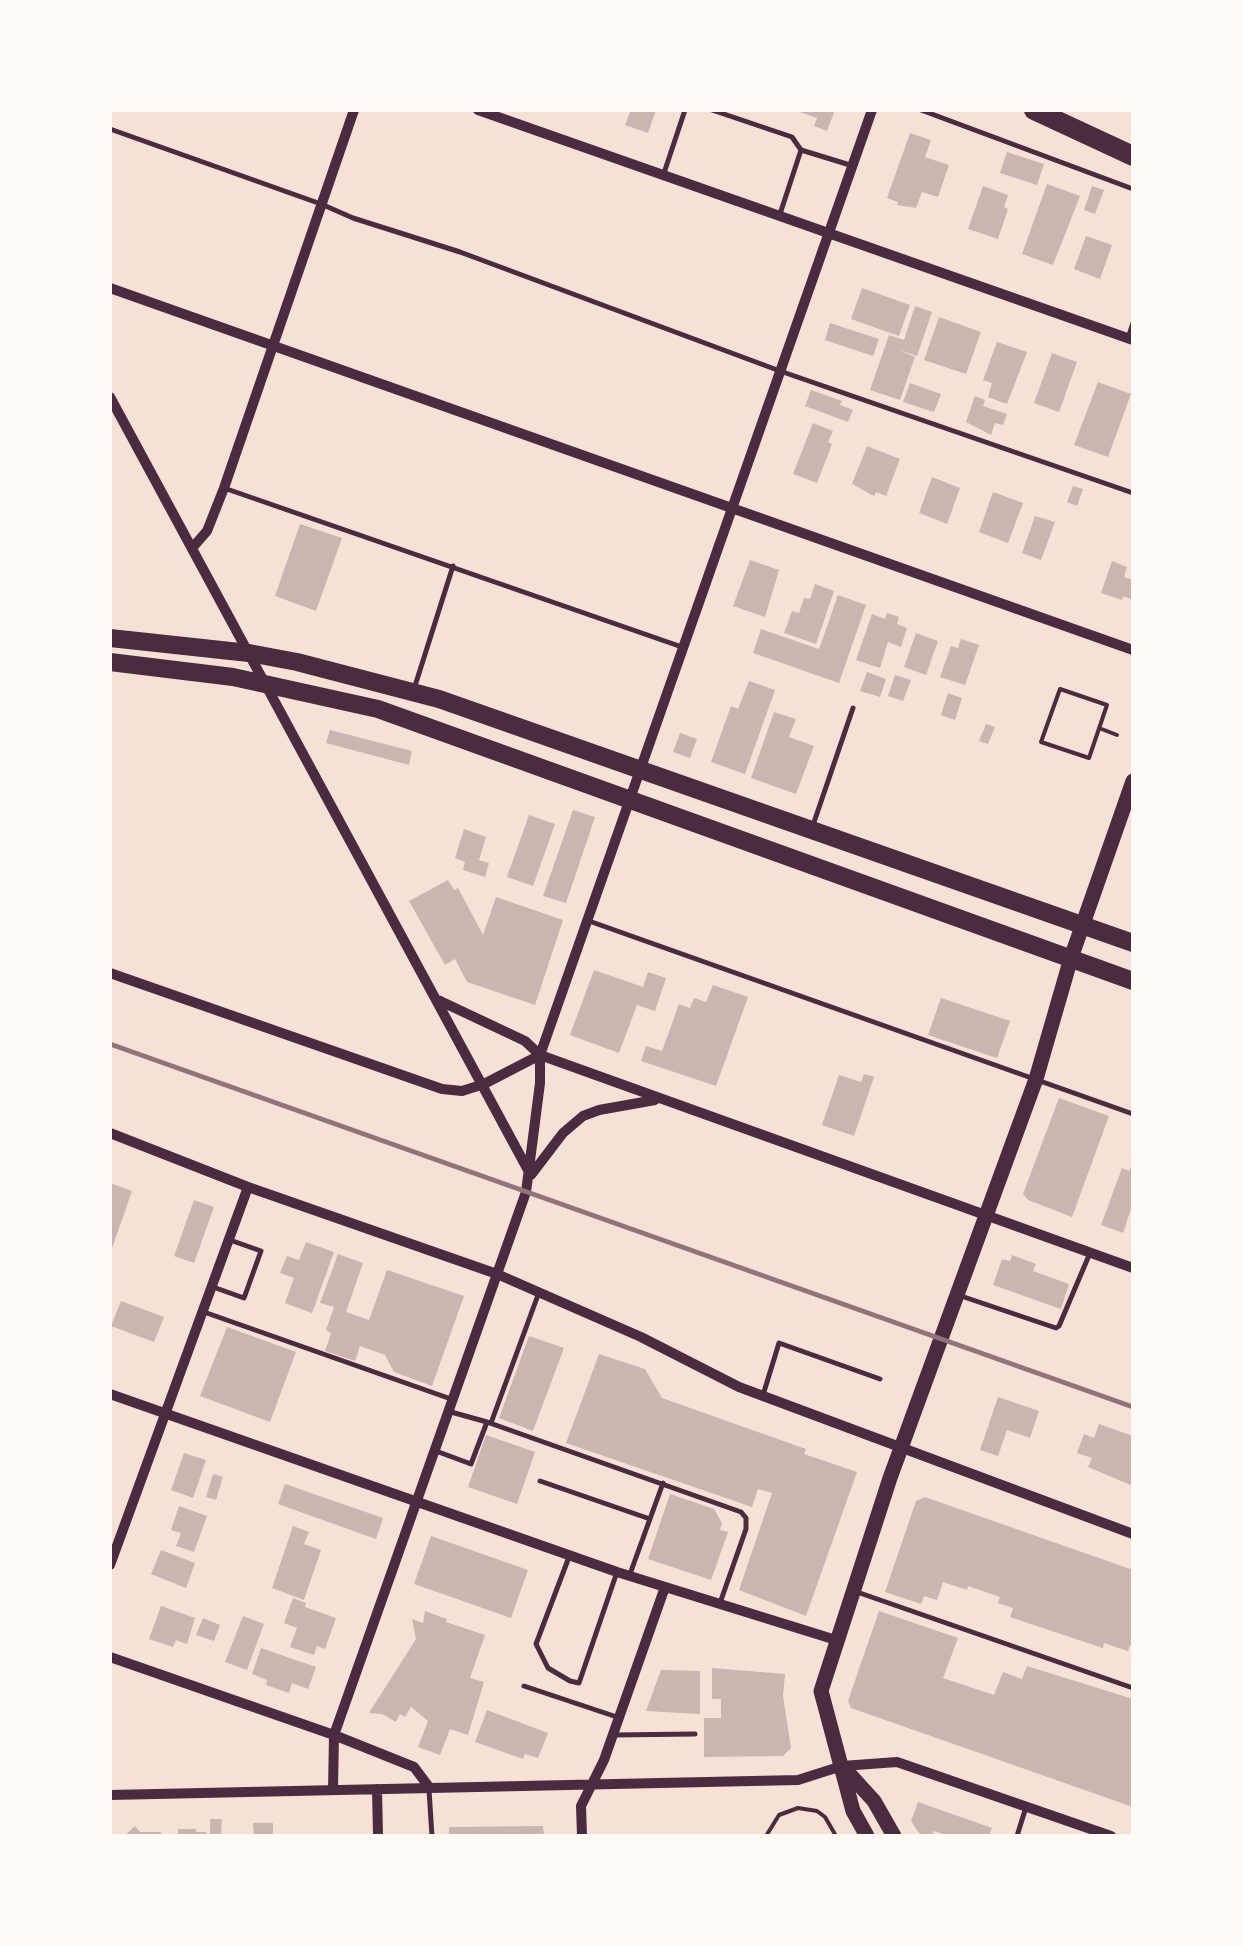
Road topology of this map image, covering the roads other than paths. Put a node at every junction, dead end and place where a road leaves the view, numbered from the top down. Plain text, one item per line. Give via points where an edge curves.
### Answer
1 (354, 110) edge
2 (478, 110) edge
3 (685, 110) edge
4 (712, 110) edge
5 (872, 110) edge
6 (921, 110) edge
7 (1034, 110) edge
8 (110, 129) edge
9 (801, 150) junction
10 (1133, 156) edge
11 (852, 166) junction
12 (663, 176) junction
13 (1133, 189) edge
14 (321, 204) junction
15 (779, 216) junction
16 (828, 234) junction
17 (110, 288) edge
18 (1133, 323) edge
19 (1130, 340) edge
20 (273, 347) junction
21 (780, 371) junction
22 (110, 397) edge
23 (224, 488) junction
24 (1133, 493) edge
25 (731, 508) junction
26 (193, 547) junction
27 (454, 566) junction
28 (110, 638) edge
29 (682, 647) junction
30 (1133, 650) edge
31 (248, 653) junction
32 (110, 662) edge
33 (264, 682) junction
34 (413, 692) junction
35 (853, 708) dead end
36 (637, 770) junction
37 (1133, 781) edge
38 (628, 797) junction
39 (1130, 803) edge
40 (811, 831) junction
41 (586, 920) junction
42 (1082, 925) junction
43 (1133, 943) edge
44 (1070, 958) junction
45 (110, 973) edge
46 (1133, 981) edge
47 (438, 1000) junction
48 (540, 1055) junction
49 (1036, 1078) junction
50 (484, 1084) junction
51 (657, 1100) junction
52 (1133, 1114) edge
53 (110, 1133) edge
54 (530, 1176) junction
55 (248, 1187) junction
56 (986, 1213) junction
57 (230, 1240) junction
58 (1090, 1253) junction
59 (1133, 1268) edge
60 (497, 1274) junction
61 (213, 1286) junction
62 (539, 1292) junction
63 (957, 1295) junction
64 (204, 1312) junction
65 (880, 1379) dead end
66 (110, 1394) edge
67 (762, 1396) junction
68 (454, 1400) junction
69 (450, 1412) junction
70 (166, 1414) junction
71 (489, 1422) junction
72 (901, 1447) junction
73 (436, 1451) junction
74 (540, 1481) dead end
75 (663, 1483) junction
76 (418, 1500) junction
77 (650, 1519) junction
78 (1133, 1534) edge
79 (570, 1554) junction
80 (110, 1564) edge
81 (618, 1572) junction
82 (630, 1576) junction
83 (665, 1586) junction
84 (852, 1590) junction
85 (720, 1604) junction
86 (836, 1640) junction
87 (110, 1656) edge
88 (524, 1686) dead end
89 (1133, 1688) edge
90 (620, 1718) junction
91 (695, 1734) dead end
92 (334, 1735) junction
93 (614, 1735) junction
94 (842, 1766) junction
95 (590, 1785) junction
96 (429, 1787) junction
97 (377, 1789) junction
98 (333, 1790) junction
99 (110, 1795) edge
100 (1026, 1808) junction
101 (378, 1836) edge
102 (432, 1836) edge
103 (582, 1836) edge
104 (867, 1836) edge
105 (894, 1836) edge
106 (1017, 1836) edge
107 (1111, 1836) edge

1 - 14 street
2 - 12 street
3 - 12 lane
4 - 9 lane via 792,137
5 - 11 street
6 - 13 lane
7 - 10 highway
8 - 14 lane
9 - 11 lane
9 - 15 lane
11 - 16 street
12 - 15 street
14 - 20 street
14 - 21 lane
15 - 16 street
16 - 19 street
16 - 21 street
17 - 20 street
18 - 19 lane
20 - 23 street
20 - 25 street
21 - 24 lane
21 - 25 street
22 - 26 street
23 - 26 street
23 - 27 lane
25 - 29 street
25 - 30 street
26 - 31 street
27 - 29 lane
27 - 34 lane
28 - 31 main road
29 - 36 street
31 - 33 street
31 - 34 main road
32 - 33 main road
33 - 38 main road via 378,709
33 - 47 street
34 - 36 main road
35 - 40 lane
36 - 38 street
36 - 40 main road
37 - 39 main road
38 - 41 street
38 - 44 main road
39 - 42 main road
40 - 42 main road
41 - 48 street
41 - 49 lane
42 - 43 main road
42 - 44 main road
44 - 46 main road
44 - 49 main road
45 - 50 street via 442,1089
47 - 48 street via 525,1040
47 - 50 street
48 - 50 street
48 - 51 street
48 - 54 street
49 - 52 lane
49 - 56 main road
50 - 54 street
51 - 54 street via 583,1116
51 - 56 street
53 - 55 street
54 - 60 street
55 - 57 street
55 - 60 street
56 - 58 street
56 - 63 main road
57 - 61 street
57 - 61 lane via 261,1251 244,1298
58 - 59 street
58 - 63 lane via 1056,1328
60 - 62 street
60 - 68 street
61 - 64 street
62 - 67 street
62 - 71 lane
63 - 72 main road
64 - 68 lane
64 - 70 street
65 - 67 lane via 779,1343
66 - 70 street
67 - 72 street
68 - 69 street
69 - 71 lane
69 - 73 street
70 - 76 street
70 - 80 street
71 - 73 lane via 471,1464
71 - 75 lane
72 - 78 street
72 - 84 main road
73 - 76 street
74 - 77 lane
75 - 77 lane
75 - 85 lane via 746,1518
76 - 79 street
76 - 92 street
77 - 82 lane
79 - 81 street
79 - 81 lane via 536,1644 543,1662 563,1679 579,1683
81 - 82 street
82 - 83 street
83 - 85 street
83 - 90 street
84 - 86 main road
84 - 89 lane
85 - 86 street
86 - 94 main road via 821,1691
87 - 92 street
88 - 90 lane
90 - 93 street
91 - 93 lane
92 - 96 street via 414,1768
92 - 98 street
93 - 95 street
94 - 95 street via 798,1780
94 - 100 street via 897,1762
94 - 104 main road
94 - 105 main road via 874,1800
95 - 96 street
95 - 103 street via 581,1806
96 - 97 street
96 - 102 lane
97 - 98 street
97 - 101 street
98 - 99 street
100 - 106 lane
100 - 107 street

